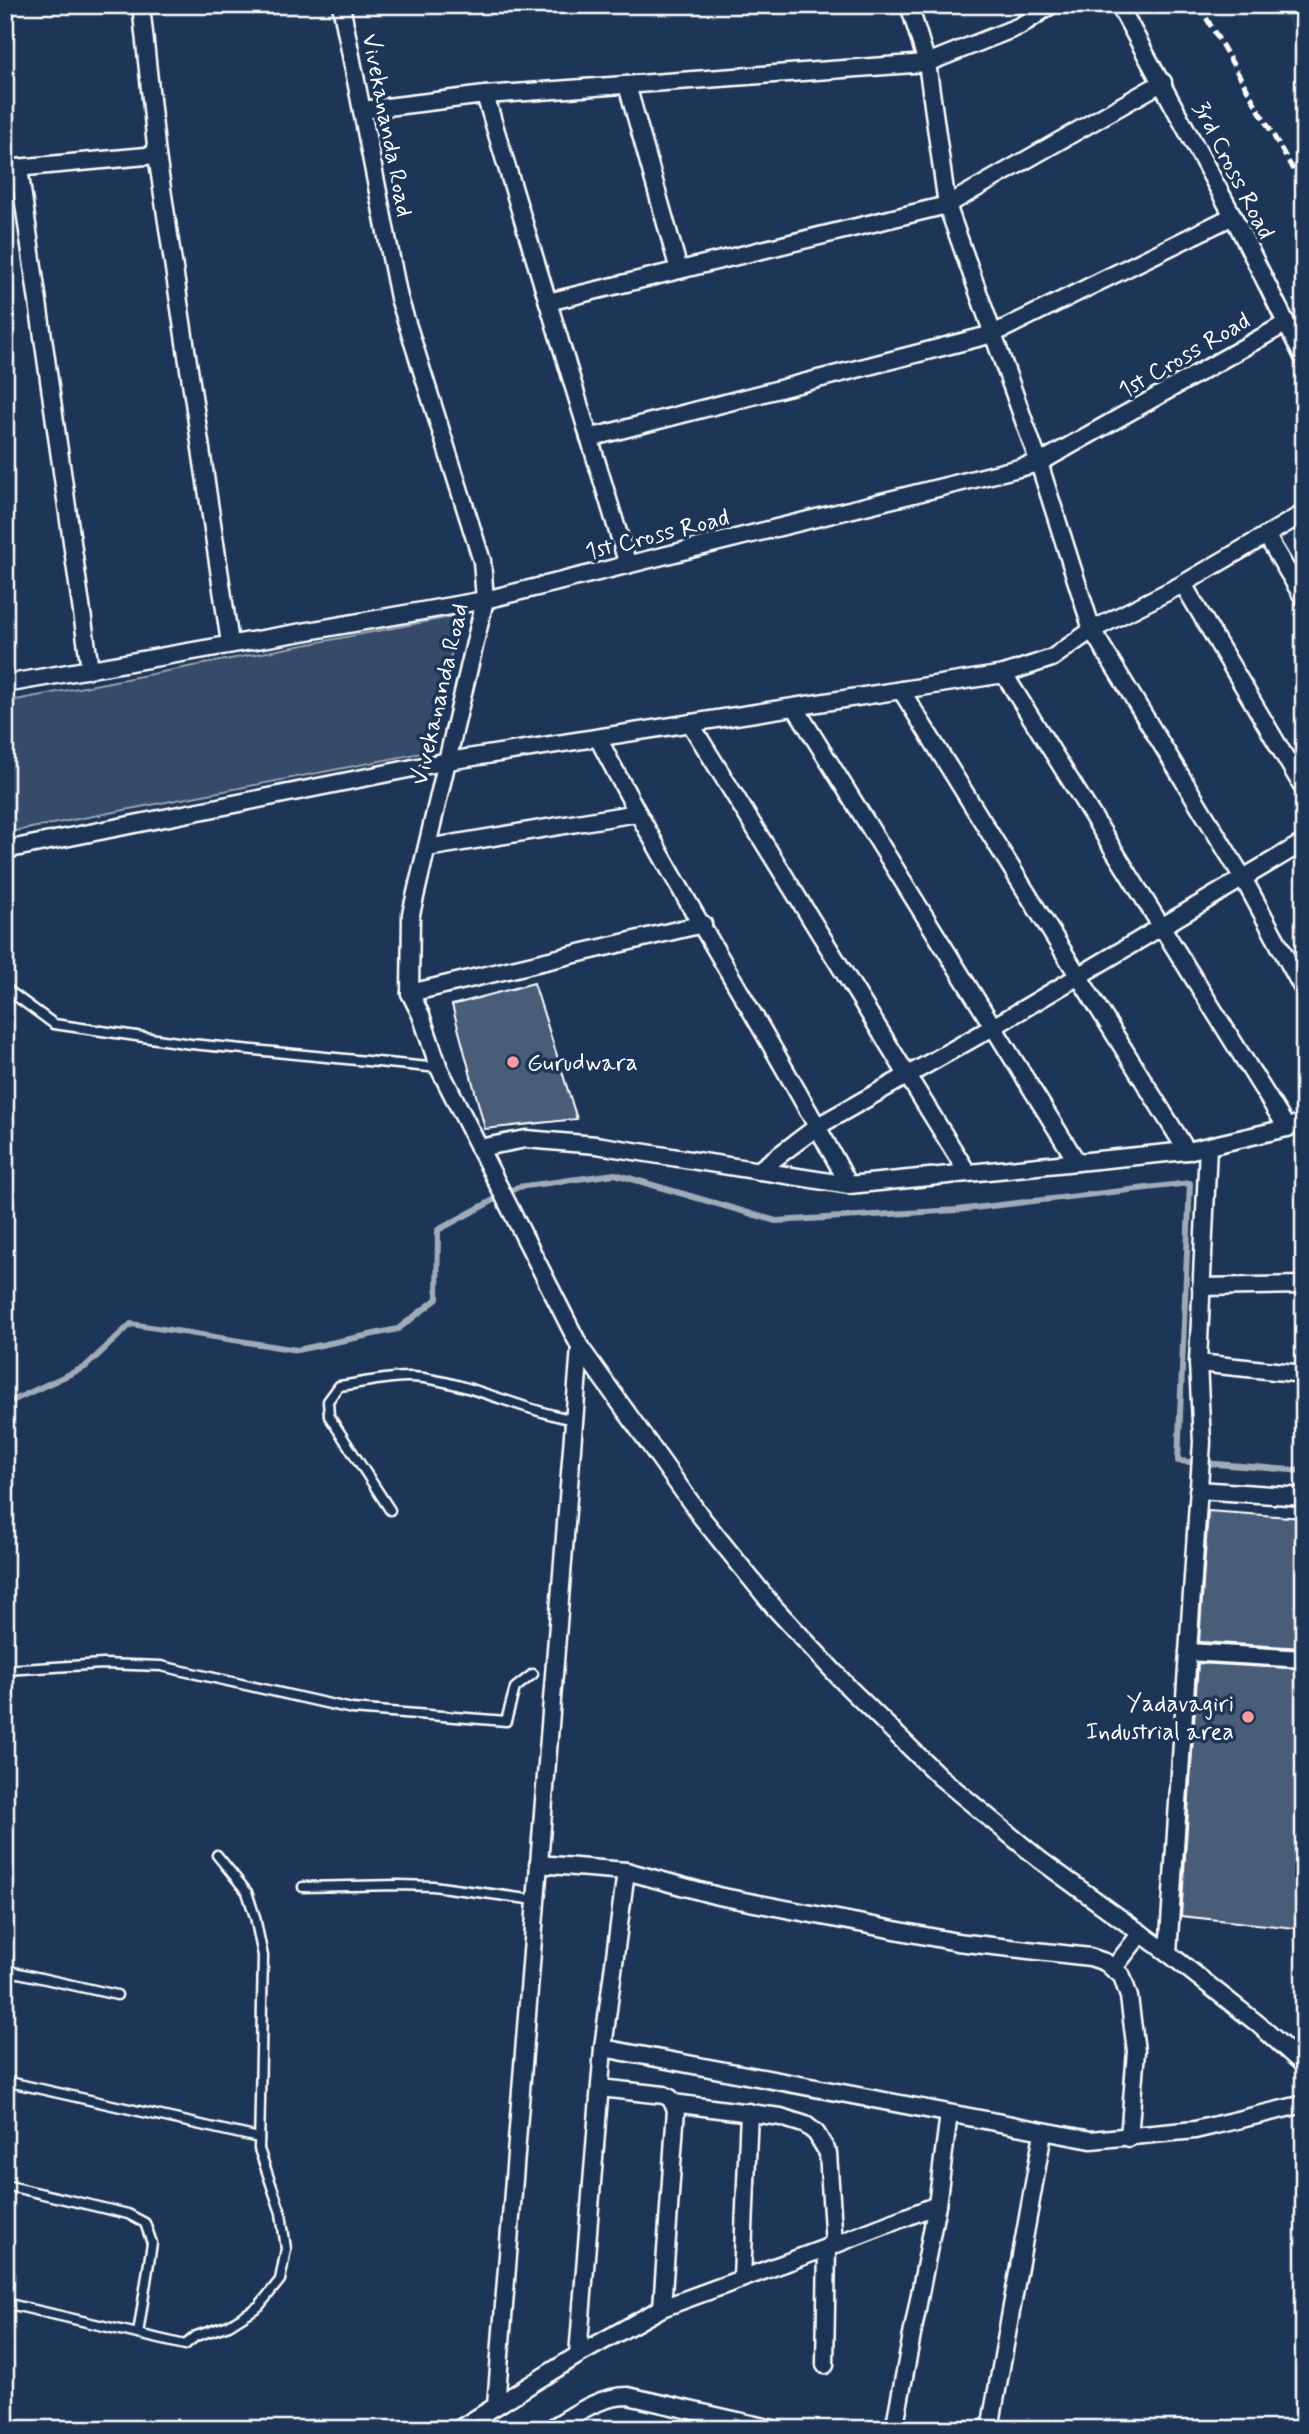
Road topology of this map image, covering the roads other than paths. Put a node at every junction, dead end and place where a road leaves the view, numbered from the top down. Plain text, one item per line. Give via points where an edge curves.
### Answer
1 (141, 5) edge
2 (341, 5) edge
3 (909, 5) edge
4 (1051, 5) edge
5 (1119, 5) edge
6 (928, 62) junction
7 (1163, 82) junction
8 (627, 85) junction
9 (485, 95) junction
10 (362, 110) junction
11 (157, 155) junction
12 (12, 168) edge
13 (947, 205) junction
14 (1233, 216) junction
15 (678, 270) junction
16 (548, 302) junction
17 (1285, 324) junction
18 (993, 334) junction
19 (1304, 359) edge
20 (589, 438) junction
21 (1039, 463) junction
22 (1304, 513) edge
23 (1266, 535) junction
24 (628, 565) junction
25 (1183, 584) junction
26 (1304, 599) edge
27 (485, 600) junction
28 (1092, 630) junction
29 (230, 643) junction
30 (90, 669) junction
31 (1004, 674) junction
32 (5, 684) edge
33 (901, 690) junction
34 (795, 707) junction
35 (690, 723) junction
36 (598, 738) junction
37 (448, 761) junction
38 (1304, 789) edge
39 (637, 813) junction
40 (1304, 842) edge
41 (427, 848) junction
42 (5, 850) edge
43 (1244, 878) junction
44 (703, 924) junction
45 (1163, 926) junction
46 (1079, 976) junction
47 (5, 988) edge
48 (1304, 991) edge
49 (410, 993) junction
50 (993, 1027) junction
51 (439, 1068) junction
52 (908, 1077) junction
53 (1304, 1121) edge
54 (818, 1126) junction
55 (1287, 1128) junction
56 (480, 1148) junction
57 (1187, 1151) junction
58 (1208, 1154) junction
59 (1077, 1162) junction
60 (758, 1171) junction
61 (967, 1172) junction
62 (849, 1185) junction
63 (1304, 1285) edge
64 (1201, 1287) junction
65 (580, 1348) junction
66 (1198, 1363) junction
67 (1304, 1374) edge
68 (574, 1420) junction
69 (1198, 1485) junction
70 (1304, 1497) edge
71 (390, 1510) dead end
72 (1188, 1652) junction
73 (1304, 1659) edge
74 (5, 1670) edge
75 (533, 1674) dead end
76 (216, 1855) dead end
77 (538, 1864) junction
78 (626, 1871) junction
79 (303, 1887) dead end
80 (535, 1900) junction
81 (1141, 1933) junction
82 (1168, 1953) junction
83 (1113, 1969) junction
84 (5, 1970) edge
85 (117, 1995) dead end
86 (603, 2048) junction
87 (1304, 2066) edge
88 (5, 2081) edge
89 (600, 2088) junction
90 (673, 2102) junction
91 (1304, 2104) edge
92 (749, 2112) junction
93 (949, 2113) junction
94 (1042, 2133) junction
95 (259, 2138) junction
96 (1129, 2138) junction
97 (5, 2185) edge
98 (937, 2205) junction
99 (831, 2246) junction
100 (742, 2278) junction
101 (5, 2303) edge
102 (662, 2308) junction
103 (138, 2334) junction
104 (578, 2355) junction
105 (825, 2365) dead end
106 (496, 2406) junction
107 (482, 2423) edge
108 (459, 2429) edge
109 (550, 2429) edge
110 (773, 2429) edge
111 (894, 2429) edge
112 (989, 2429) edge

1 - 11 street
2 - 10 street, Vivekananda Road
3 - 6 street
4 - 6 street via 1020,26
5 - 7 street, 3rd Cross Road
6 - 8 street
6 - 13 street
7 - 13 street
7 - 14 street, 3rd Cross Road
8 - 9 street
8 - 15 street
9 - 10 street
9 - 16 street
10 - 27 street, Vivekananda Road via 399,298 482,561
11 - 12 street
11 - 29 street
12 - 30 street
13 - 15 street
13 - 18 street
14 - 17 street, 3rd Cross Road
14 - 18 street
15 - 16 street
16 - 20 street
17 - 19 street, 3rd Cross Road
17 - 21 street, 1st Cross Road
18 - 20 street
18 - 21 street
20 - 24 street
21 - 24 street, 1st Cross Road
21 - 28 street
22 - 23 street
23 - 25 street
23 - 26 street
24 - 27 street, 1st Cross Road
25 - 28 street
25 - 38 street
27 - 29 street, 1st Cross Road
27 - 37 street, Vivekananda Road
28 - 31 street via 1052,659
28 - 43 street
29 - 30 street, 1st Cross Road
30 - 32 street, 1st Cross Road
31 - 33 street
31 - 45 street
33 - 34 street
33 - 46 street
34 - 35 street
34 - 50 street
35 - 36 street
35 - 52 street
36 - 37 street
36 - 39 street
37 - 41 street, Vivekananda Road
37 - 42 street
39 - 41 street
39 - 44 street
40 - 43 street
41 - 49 street, Vivekananda Road via 411,914
43 - 45 street
43 - 48 street
44 - 49 street
44 - 54 street
45 - 46 street
45 - 55 street
46 - 50 street
46 - 57 street
47 - 51 lane via 54,1024 191,1044
49 - 51 street, Vivekananda Road
50 - 52 street
50 - 59 street
51 - 56 street, Vivekananda Road
52 - 54 street
52 - 61 street
53 - 55 street
54 - 60 street
54 - 62 street
55 - 58 street
56 - 60 street via 526,1139 596,1145
56 - 65 street, Vivekananda Road
57 - 58 street
57 - 59 street
58 - 64 street
59 - 61 street
60 - 62 street
61 - 62 street
63 - 64 street
64 - 66 street
65 - 68 street
65 - 81 street, Vivekananda Road via 702,1518 850,1689 940,1777 1040,1860
66 - 67 street
66 - 69 street via 1202,1442
68 - 71 lane via 411,1377 339,1386 328,1401 330,1416
68 - 77 street
69 - 70 street
69 - 72 street
72 - 73 street
72 - 82 street
74 - 75 lane via 161,1666 352,1709 506,1721 515,1688
76 - 95 lane via 247,1892 263,1956
77 - 78 street
77 - 80 street
78 - 83 street via 718,1896 957,1942 1090,1957
78 - 86 street
79 - 80 lane via 421,1886
80 - 106 street
81 - 82 street, Vivekananda Road
81 - 83 street
82 - 87 street, Vivekananda Road
83 - 96 street via 1122,1976 1129,1997 1136,2052
84 - 85 lane
86 - 89 street
86 - 93 street
88 - 95 lane
89 - 90 street via 664,2095
89 - 104 street
90 - 92 street
90 - 102 street via 676,2115
91 - 96 street via 1195,2130
92 - 99 street via 806,2125 823,2143 828,2153
92 - 100 street
93 - 94 street
93 - 98 street
94 - 96 street via 1091,2140
94 - 112 street
95 - 103 lane via 281,2213 286,2249 280,2280 259,2306 185,2345
97 - 103 lane via 128,2214 145,2223 152,2243
98 - 99 street
98 - 111 street
99 - 100 street
99 - 105 street
100 - 102 street
101 - 103 lane
102 - 104 street
104 - 106 street
106 - 107 street
107 - 108 street
109 - 110 street via 616,2396

